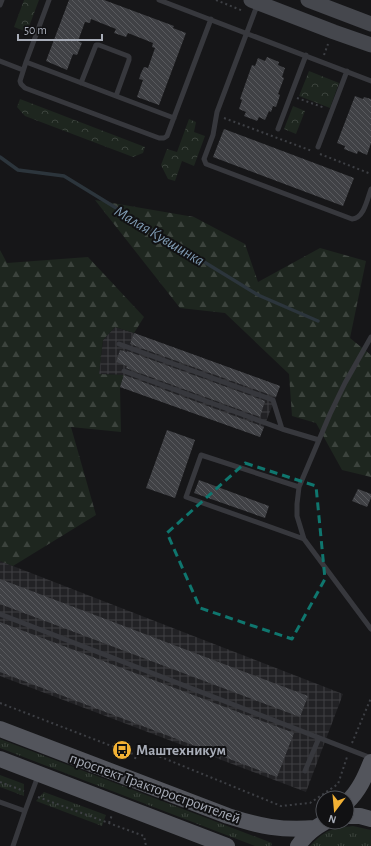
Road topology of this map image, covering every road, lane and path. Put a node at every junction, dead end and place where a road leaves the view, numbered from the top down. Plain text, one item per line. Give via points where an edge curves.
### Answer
1 (2, 0) edge
2 (49, 0) edge
3 (159, 0) edge
4 (308, 0) edge
5 (255, 1) edge
6 (0, 6) edge
7 (211, 19) junction
8 (371, 24) edge
9 (247, 33) junction
10 (370, 41) edge
11 (328, 43) dead end
12 (306, 55) junction
13 (0, 61) edge
14 (321, 61) junction
15 (26, 62) junction
16 (23, 70) junction
17 (347, 71) junction
18 (371, 81) edge
19 (81, 83) junction
20 (291, 95) junction
21 (116, 96) junction
22 (332, 111) junction
23 (216, 115) junction
24 (174, 118) junction
25 (278, 129) dead end
26 (318, 146) dead end
27 (371, 174) edge
28 (371, 189) edge
29 (369, 199) edge
30 (371, 337) edge
31 (119, 344) dead end
32 (124, 371) dead end
33 (282, 428) junction
34 (319, 440) junction
35 (299, 487) junction
36 (304, 539) junction
37 (0, 614) edge
38 (371, 629) edge
39 (371, 698) edge
40 (0, 703) edge
41 (0, 729) edge
42 (319, 738) junction
43 (350, 750) junction
44 (136, 754) junction
45 (371, 758) edge
46 (0, 759) edge
47 (135, 759) dead end
48 (371, 762) edge
49 (305, 771) dead end
50 (38, 774) junction
51 (0, 782) edge
52 (26, 792) dead end
53 (355, 793) edge
54 (35, 795) dead end
55 (0, 802) edge
56 (25, 811) junction
57 (113, 814) dead end
58 (355, 816) edge
59 (371, 819) edge
60 (109, 823) junction
61 (315, 826) edge
62 (315, 829) edge
63 (12, 846) edge
64 (146, 846) edge
65 (227, 846) edge
66 (298, 846) edge

1 - 6 lane
2 - 15 lane
3 - 7 lane
4 - 8 street
5 - 9 lane
5 - 10 street
7 - 9 lane
7 - 24 lane
9 - 12 lane
9 - 23 lane
11 - 14 path
12 - 14 lane
12 - 20 lane
13 - 16 lane
14 - 17 lane
15 - 16 lane
15 - 19 lane
16 - 24 lane via 20,81 25,88 159,138 167,136
17 - 18 lane
17 - 22 lane
19 - 21 lane
19 - 21 lane via 96,45 99,45 130,59
20 - 22 path
20 - 25 lane
21 - 24 lane
22 - 26 lane
23 - 27 path
23 - 29 lane via 204,159 208,166 352,219 362,214
28 - 29 lane
30 - 34 lane via 345,383
31 - 33 lane via 273,400
32 - 33 lane
33 - 34 lane
34 - 35 lane
35 - 36 lane via 297,516
35 - 36 lane via 201,455 186,497
36 - 38 lane
37 - 42 lane
39 - 43 path
40 - 44 path
41 - 61 main road, проспект Тракторостроителей via 251,823 296,830
42 - 43 lane
42 - 49 lane
43 - 44 path via 338,784 310,803 282,806 151,753
43 - 45 lane
44 - 47 path
46 - 50 main road, проспект Тракторостроителей
48 - 53 main road
50 - 56 lane
50 - 65 main road, проспект Тракторостроителей
51 - 52 path
54 - 60 path
55 - 56 lane
56 - 63 lane
57 - 60 path
58 - 59 main road
60 - 64 path via 144,836
62 - 66 main road via 302,839

